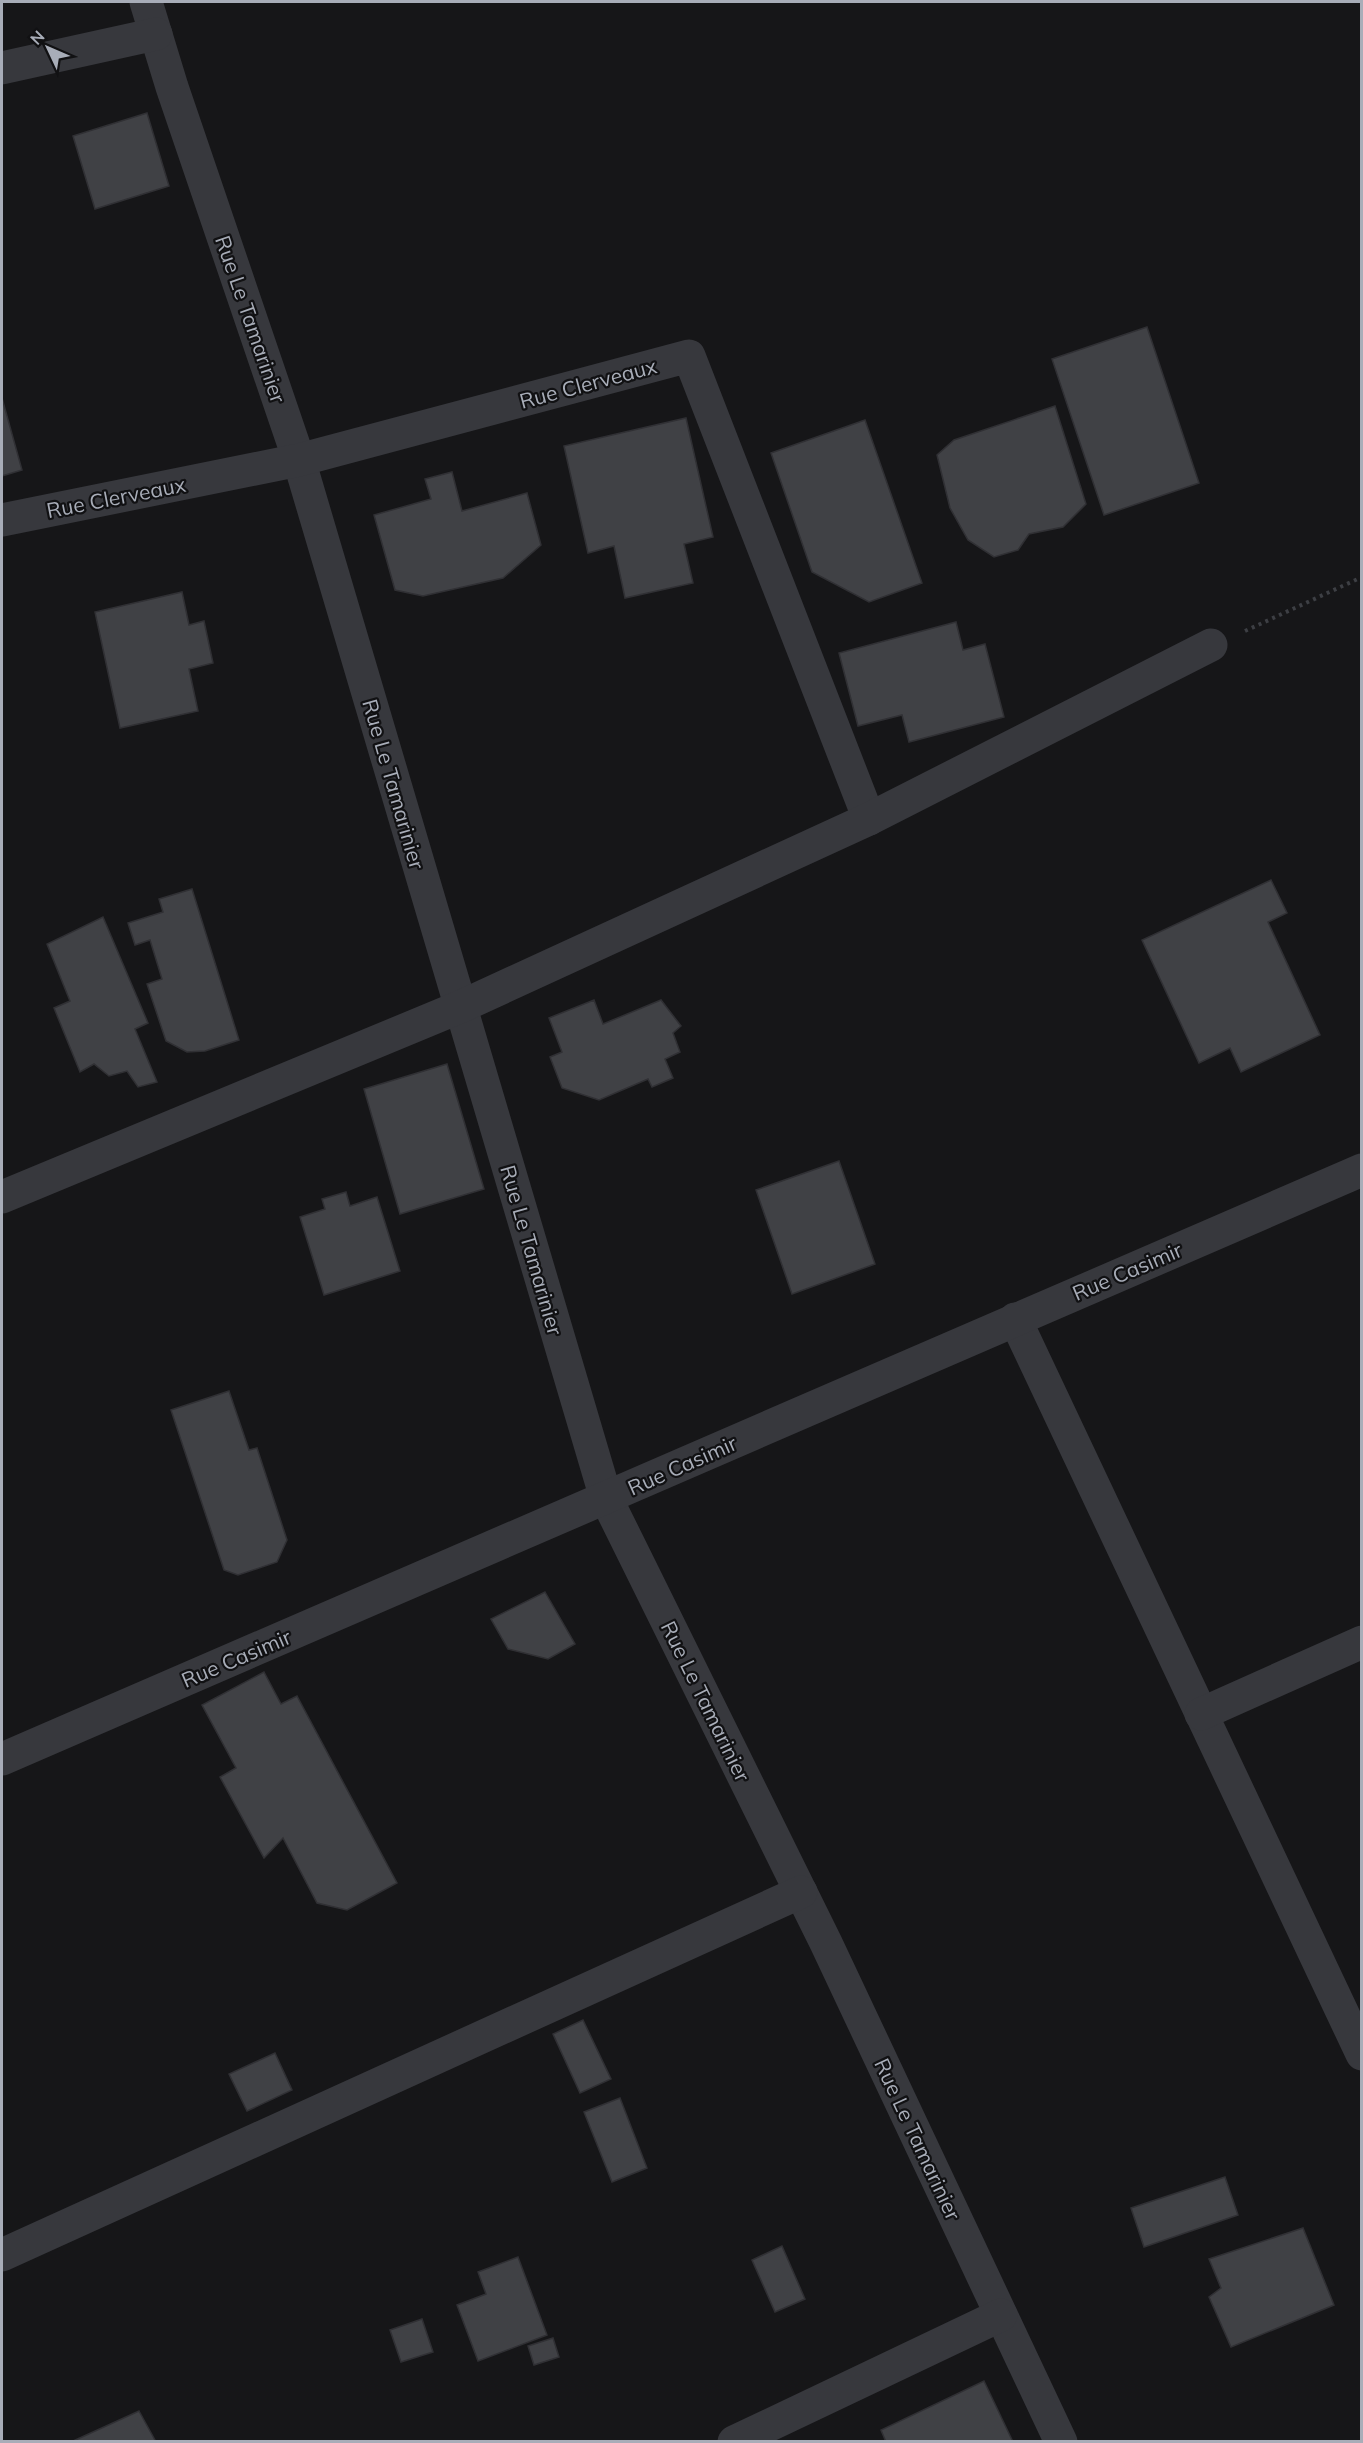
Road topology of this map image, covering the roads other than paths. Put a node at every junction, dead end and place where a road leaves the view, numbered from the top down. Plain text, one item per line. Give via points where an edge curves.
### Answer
1 (146, 2) edge
2 (156, 34) junction
3 (2, 68) edge
4 (299, 460) junction
5 (2, 519) edge
6 (1211, 645) road end
7 (869, 819) junction
8 (460, 1007) junction
9 (1362, 1170) edge
10 (2, 1197) edge
11 (1015, 1319) junction
12 (606, 1498) junction
13 (1362, 1642) edge
14 (1201, 1714) junction
15 (2, 1759) edge
16 (801, 1892) junction
17 (1362, 2055) edge
18 (2, 2254) edge
19 (1001, 2315) junction
20 (734, 2442) edge
21 (1061, 2442) edge

1 - 2 street, Rue Le Tamarinier
2 - 3 street
2 - 4 street, Rue Le Tamarinier
4 - 5 street, Rue Clerveaux
4 - 7 street, Rue Clerveaux via 690,356
4 - 8 street, Rue Le Tamarinier
6 - 7 street
7 - 8 street
8 - 10 street
8 - 12 street, Rue Le Tamarinier
9 - 11 street, Rue Casimir
11 - 12 street, Rue Casimir
11 - 14 street
12 - 15 street, Rue Casimir
12 - 16 street, Rue Le Tamarinier
13 - 14 street
14 - 17 street
16 - 18 street
16 - 19 street, Rue Le Tamarinier
19 - 20 street
19 - 21 street, Rue Le Tamarinier

